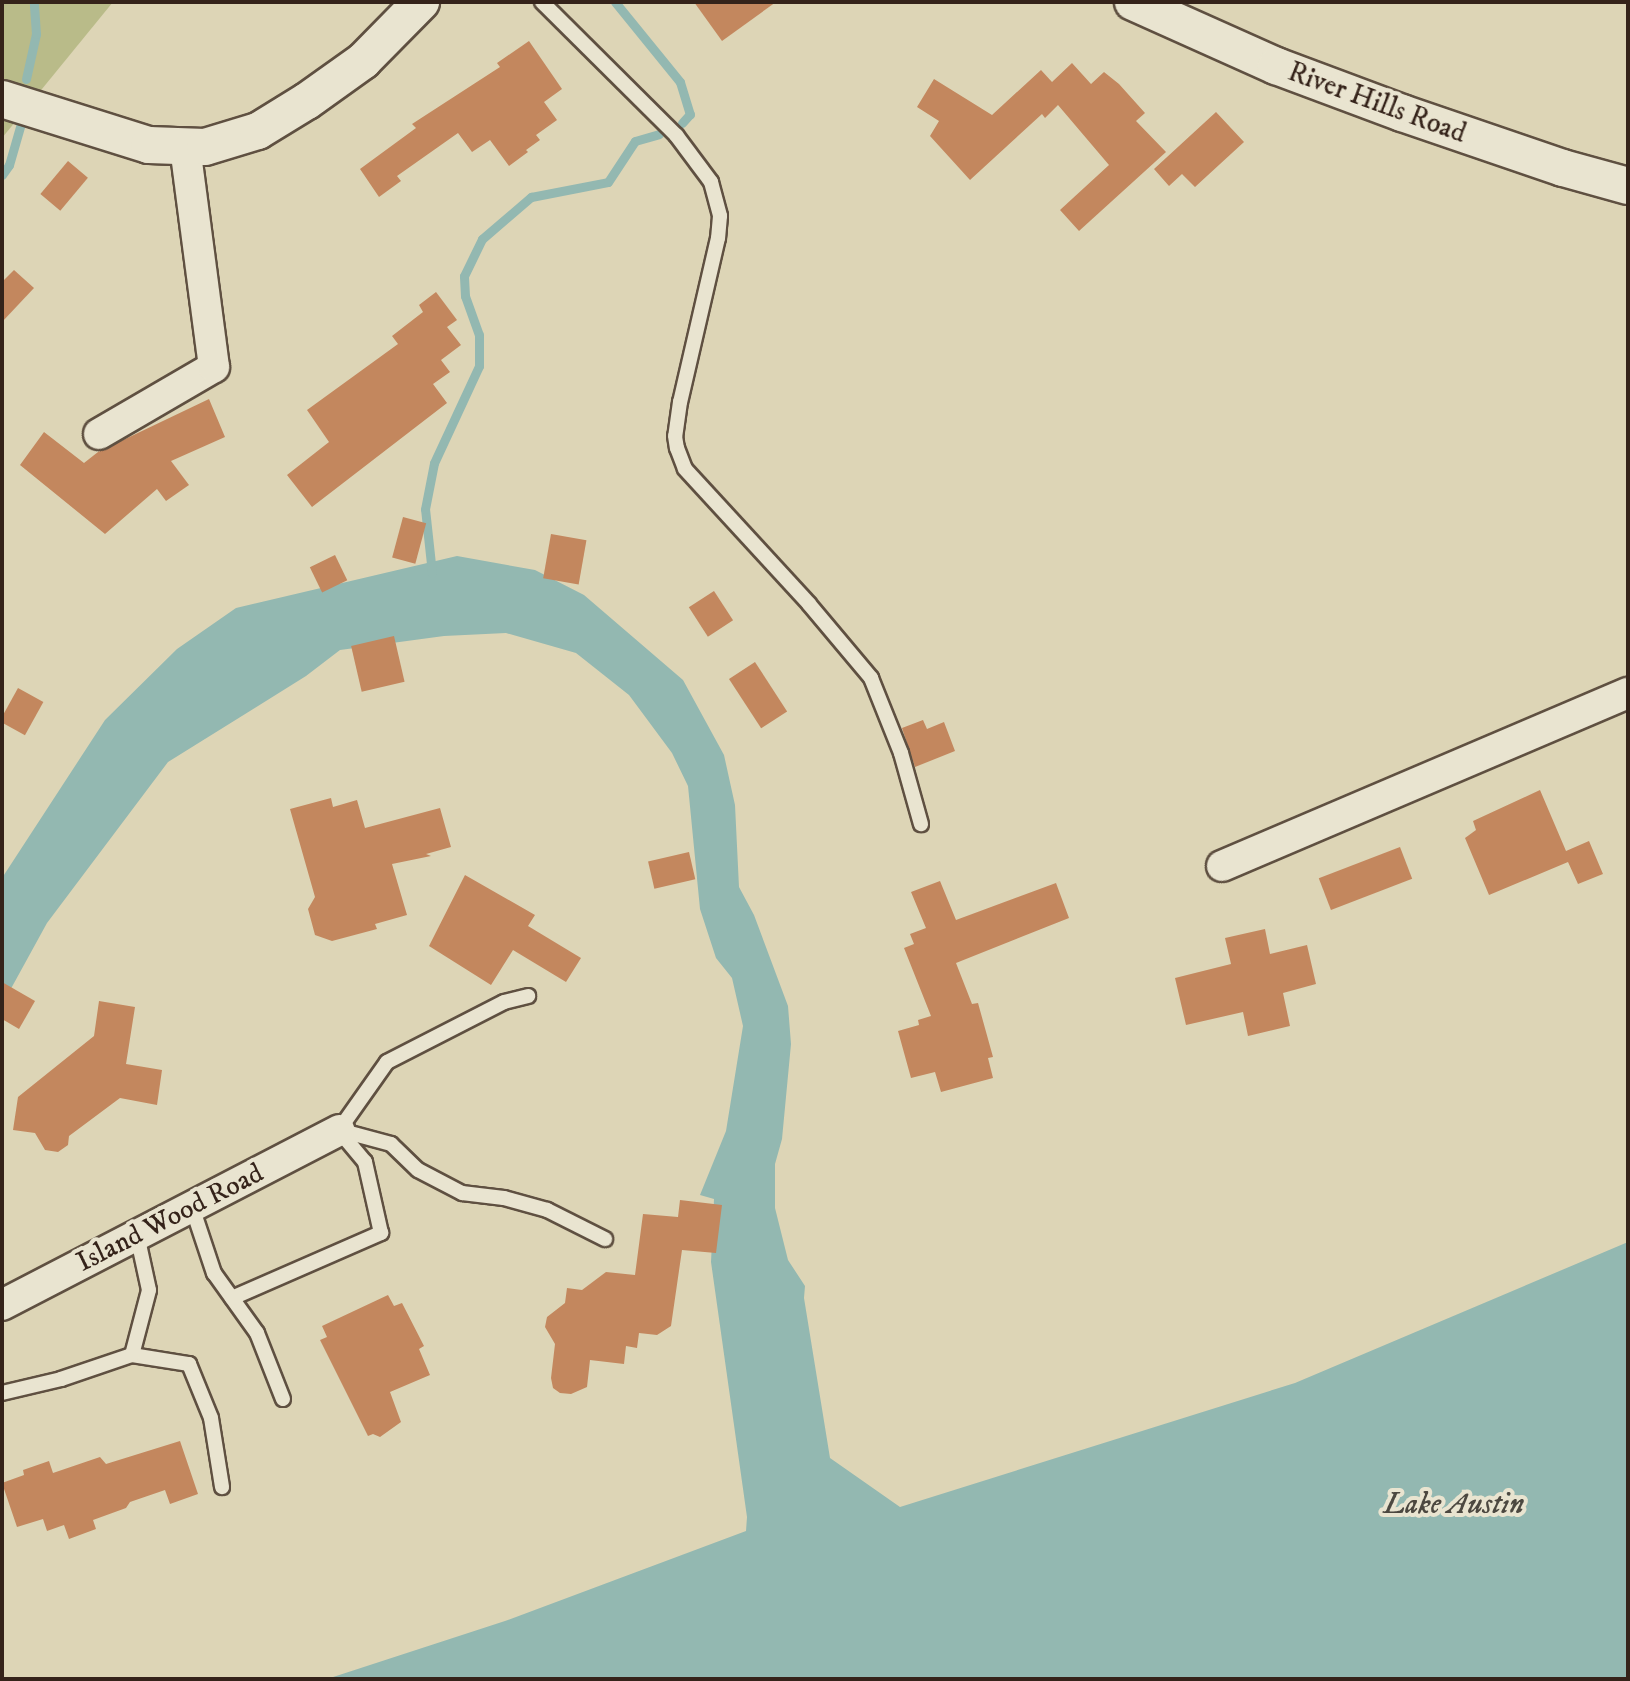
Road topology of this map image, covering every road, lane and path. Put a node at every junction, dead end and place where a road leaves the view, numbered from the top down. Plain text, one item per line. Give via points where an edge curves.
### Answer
1 (421, 2) edge
2 (542, 2) edge
3 (1133, 2) edge
4 (2, 99) edge
5 (185, 146) junction
6 (1628, 186) edge
7 (99, 434) dead end
8 (1628, 693) edge
9 (921, 824) dead end
10 (1222, 866) dead end
11 (528, 996) dead end
12 (339, 1130) junction
13 (192, 1207) junction
14 (137, 1235) junction
15 (605, 1239) dead end
16 (232, 1298) junction
17 (2, 1305) edge
18 (132, 1355) junction
19 (2, 1393) edge
20 (283, 1399) dead end
21 (222, 1487) dead end

1 - 5 street via 363,61 258,131 205,147
2 - 9 lane via 676,135 711,182 720,216 718,238 680,402 677,448 685,469 871,678 901,753
3 - 6 street, River Hills Road via 1276,66 1388,108
4 - 5 street via 149,145
5 - 7 street via 214,367
8 - 10 street
11 - 12 lane via 504,1002 387,1062
12 - 13 street, Island Wood Road
12 - 15 lane via 391,1144 418,1170 462,1193 547,1210
12 - 16 lane via 365,1162 381,1233
13 - 14 street, Island Wood Road
13 - 16 lane via 214,1273
14 - 17 street, Island Wood Road
14 - 18 lane via 149,1290
16 - 20 lane via 257,1333
18 - 19 lane
18 - 21 lane via 189,1364 211,1418

